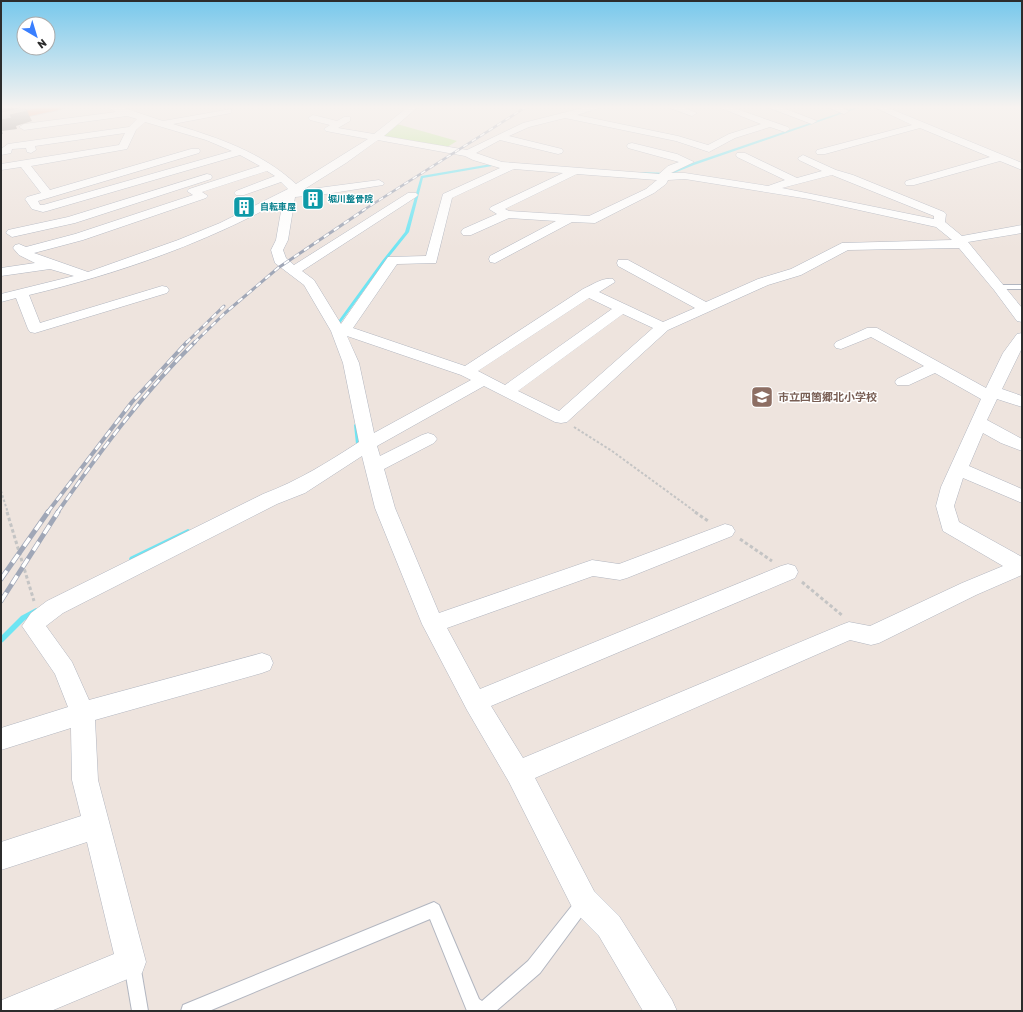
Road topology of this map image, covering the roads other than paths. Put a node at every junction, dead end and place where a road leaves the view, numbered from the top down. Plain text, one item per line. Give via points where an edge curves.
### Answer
1 (76, 154) edge
2 (83, 154) edge
3 (185, 154) edge
4 (231, 154) edge
5 (248, 154) edge
6 (350, 154) edge
7 (470, 154) edge
8 (661, 154) edge
9 (991, 154) edge
10 (741, 155) dead end
11 (804, 158) dead end
12 (1000, 158) junction
13 (258, 160) junction
14 (1019, 163) edge
15 (24, 164) junction
16 (502, 165) junction
17 (1, 167) edge
18 (268, 167) junction
19 (576, 171) junction
20 (832, 172) junction
21 (663, 175) junction
22 (283, 177) junction
23 (103, 178) junction
24 (795, 181) junction
25 (379, 183) dead end
26 (910, 183) dead end
27 (765, 189) junction
28 (829, 189) dead end
29 (293, 192) junction
30 (240, 193) dead end
31 (48, 194) junction
32 (412, 195) dead end
33 (809, 196) junction
34 (507, 214) junction
35 (568, 219) junction
36 (940, 224) junction
37 (1022, 229) edge
38 (467, 232) dead end
39 (10, 236) edge
40 (961, 242) junction
41 (23, 252) junction
42 (495, 259) dead end
43 (623, 263) dead end
44 (54, 264) junction
45 (294, 271) junction
46 (1, 272) edge
47 (87, 276) junction
48 (608, 282) dead end
49 (999, 287) junction
50 (1022, 287) edge
51 (162, 290) dead end
52 (588, 292) junction
53 (21, 293) junction
54 (1, 298) edge
55 (622, 308) junction
56 (704, 308) junction
57 (1022, 318) edge
58 (663, 327) junction
59 (339, 328) junction
60 (1022, 337) edge
61 (842, 345) dead end
62 (935, 367) junction
63 (475, 376) junction
64 (903, 382) dead end
65 (507, 391) junction
66 (991, 394) junction
67 (1022, 402) edge
68 (978, 422) junction
69 (428, 439) dead end
70 (368, 444) junction
71 (1022, 445) edge
72 (374, 467) junction
73 (958, 468) junction
74 (1022, 496) edge
75 (724, 531) dead end
76 (1022, 567) edge
77 (788, 572) dead end
78 (433, 624) junction
79 (262, 663) dead end
80 (474, 702) junction
81 (83, 713) junction
82 (1, 738) edge
83 (518, 773) junction
84 (96, 825) junction
85 (1, 856) edge
86 (584, 901) junction
87 (131, 962) junction
88 (14, 1011) edge
89 (140, 1011) edge
90 (189, 1011) edge
91 (482, 1011) edge
92 (661, 1011) edge

1 - 15 street
2 - 23 street
3 - 23 street
4 - 31 street via 43,209 36,207 31,199
5 - 13 street
6 - 29 street
7 - 16 street
8 - 21 street via 689,162
9 - 12 street
10 - 24 street
11 - 20 street
12 - 14 street
12 - 26 street
13 - 18 street
13 - 39 street via 71,220
15 - 17 street
15 - 31 street
16 - 19 street
16 - 59 street via 447,196 431,260 393,260
18 - 22 street
18 - 41 street via 193,191 202,196 79,237
19 - 21 street
19 - 34 street via 495,210
20 - 24 street
20 - 36 street via 940,214
21 - 27 street via 685,176
21 - 35 street via 662,182 650,191 591,220
22 - 29 street
22 - 30 street
23 - 31 street
24 - 27 street
25 - 29 street via 326,191
27 - 33 street
28 - 33 street
29 - 45 street via 282,240 277,250 280,260
29 - 47 street via 182,244
32 - 45 street
33 - 36 street
34 - 35 street
34 - 38 street
35 - 42 street
36 - 40 street
37 - 40 street
39 - 41 street
40 - 49 street
40 - 56 street via 846,246 796,272 763,282
41 - 44 street via 35,260
43 - 56 street
44 - 46 street
44 - 47 street
45 - 59 street via 309,283
47 - 53 street
48 - 52 street
49 - 50 lane
49 - 57 street
51 - 53 street via 37,335
52 - 55 street
52 - 63 street
53 - 54 street
55 - 58 street
55 - 65 street
56 - 58 street
58 - 65 street via 561,418
59 - 63 street
59 - 70 street via 351,363
60 - 66 street via 1011,353
61 - 62 street via 872,332
62 - 64 street
62 - 66 street
63 - 65 street
63 - 70 street
66 - 67 street
66 - 68 street
68 - 71 street
68 - 73 street
69 - 72 street
70 - 72 street
70 - 81 street via 298,488 270,499 90,589 55,607 39,619 33,626 64,669
72 - 78 street via 385,508
73 - 74 street
73 - 76 street via 945,506 950,526
75 - 78 street via 620,572 592,568
76 - 83 street via 969,589 871,636 849,631
77 - 80 street
78 - 80 street
79 - 81 street
80 - 83 street
81 - 82 street
81 - 84 street via 85,780
83 - 86 street
84 - 85 street
84 - 87 street
86 - 91 lane via 534,968
86 - 92 street via 609,926
87 - 88 street
87 - 89 lane
90 - 91 lane via 434,910 473,1005

